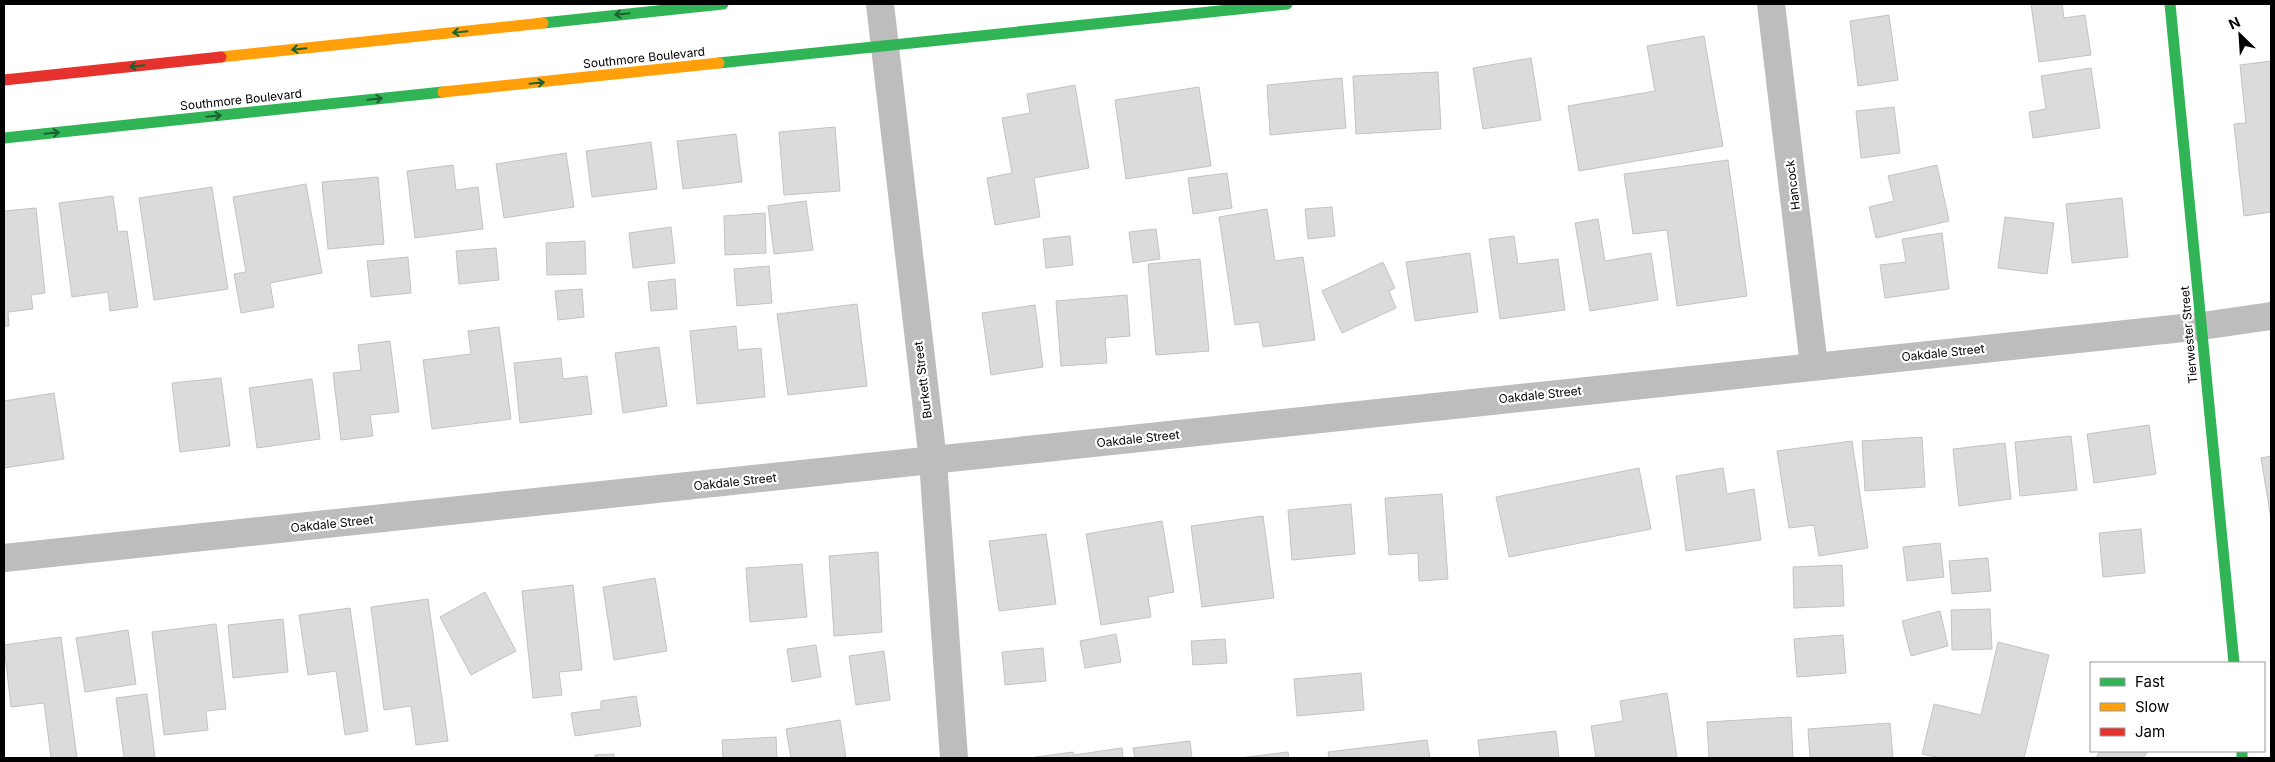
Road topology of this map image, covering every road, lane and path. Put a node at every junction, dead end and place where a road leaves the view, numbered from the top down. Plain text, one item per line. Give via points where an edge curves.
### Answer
1 (723, 4) edge
2 (880, 4) edge
3 (1287, 4) edge
4 (1771, 4) edge
5 (2170, 4) edge
6 (883, 47) junction
7 (4, 80) edge
8 (4, 138) edge
9 (2271, 316) edge
10 (2202, 326) junction
11 (1814, 366) junction
12 (933, 461) junction
13 (4, 558) edge
14 (2234, 662) edge
15 (954, 758) edge

1 -> 7 street
2 - 6 street, Burkett Street
3 - 6 street, Southmore Boulevard
4 - 11 street, Hancock
5 - 10 street, Tierwester Street
8 -> 6 street, Southmore Boulevard
6 - 12 street, Burkett Street
9 - 10 street, Oakdale Street
10 - 11 street, Oakdale Street
10 - 14 street, Tierwester Street
11 - 12 street, Oakdale Street
12 - 13 street, Oakdale Street
12 - 15 street, Burkett Street

